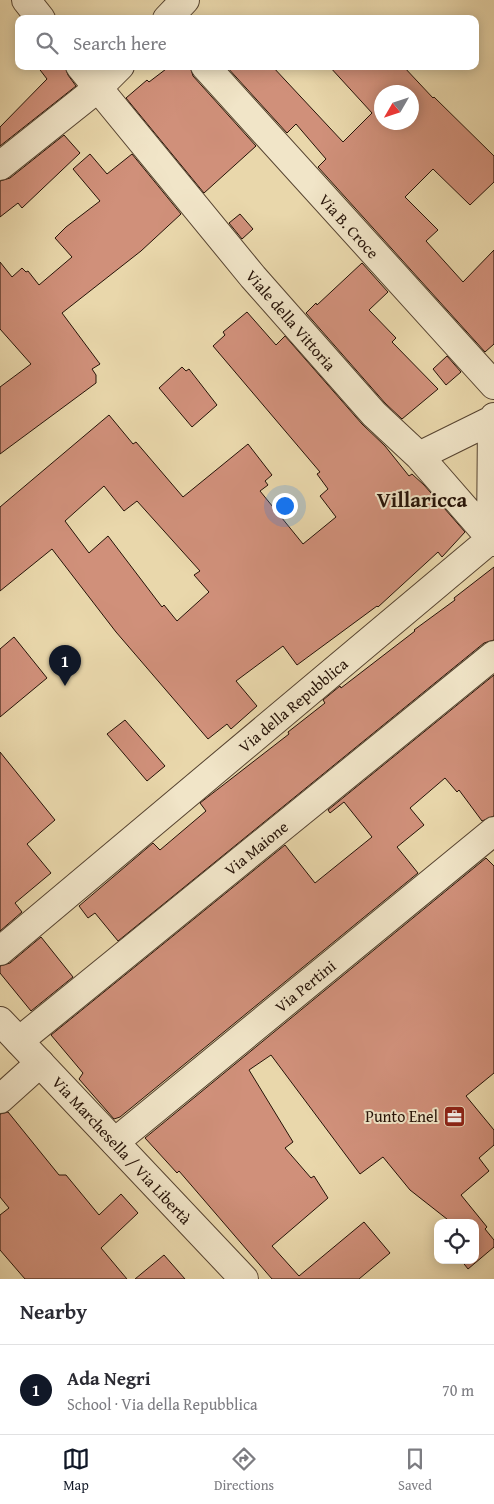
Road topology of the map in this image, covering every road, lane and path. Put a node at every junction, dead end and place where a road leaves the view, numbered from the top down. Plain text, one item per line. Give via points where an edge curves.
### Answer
1 (26, 0) edge
2 (185, 0) edge
3 (38, 15) edge
4 (171, 15) edge
5 (83, 70) edge
6 (116, 70) edge
7 (209, 70) edge
8 (98, 88) junction
9 (0, 166) edge
10 (494, 385) edge
11 (493, 418) edge
12 (419, 456) junction
13 (492, 540) edge
14 (494, 656) edge
15 (494, 831) edge
16 (0, 951) edge
17 (0, 1021) edge
18 (19, 1040) junction
19 (40, 1063) junction
20 (0, 1099) edge
21 (115, 1142) junction
22 (244, 1279) edge

1 - 3 street
2 - 4 street
5 - 8 street, Viale della Vittoria
6 - 8 street
7 - 10 street, Via B. Croce
8 - 9 street
8 - 12 street, Viale della Vittoria via 253,277 374,414
11 - 12 street
11 - 13 street
12 - 13 street, Viale della Vittoria
13 - 16 street, Via della Repubblica
14 - 18 street, Via Maione
15 - 21 street, Via Pertini
17 - 18 street, Via Marchesella / Via Libertà
18 - 19 street, Via Marchesella / Via Libertà
19 - 20 street
19 - 21 street, Via Marchesella / Via Libertà
21 - 22 street, Via Marchesella / Via Libertà

